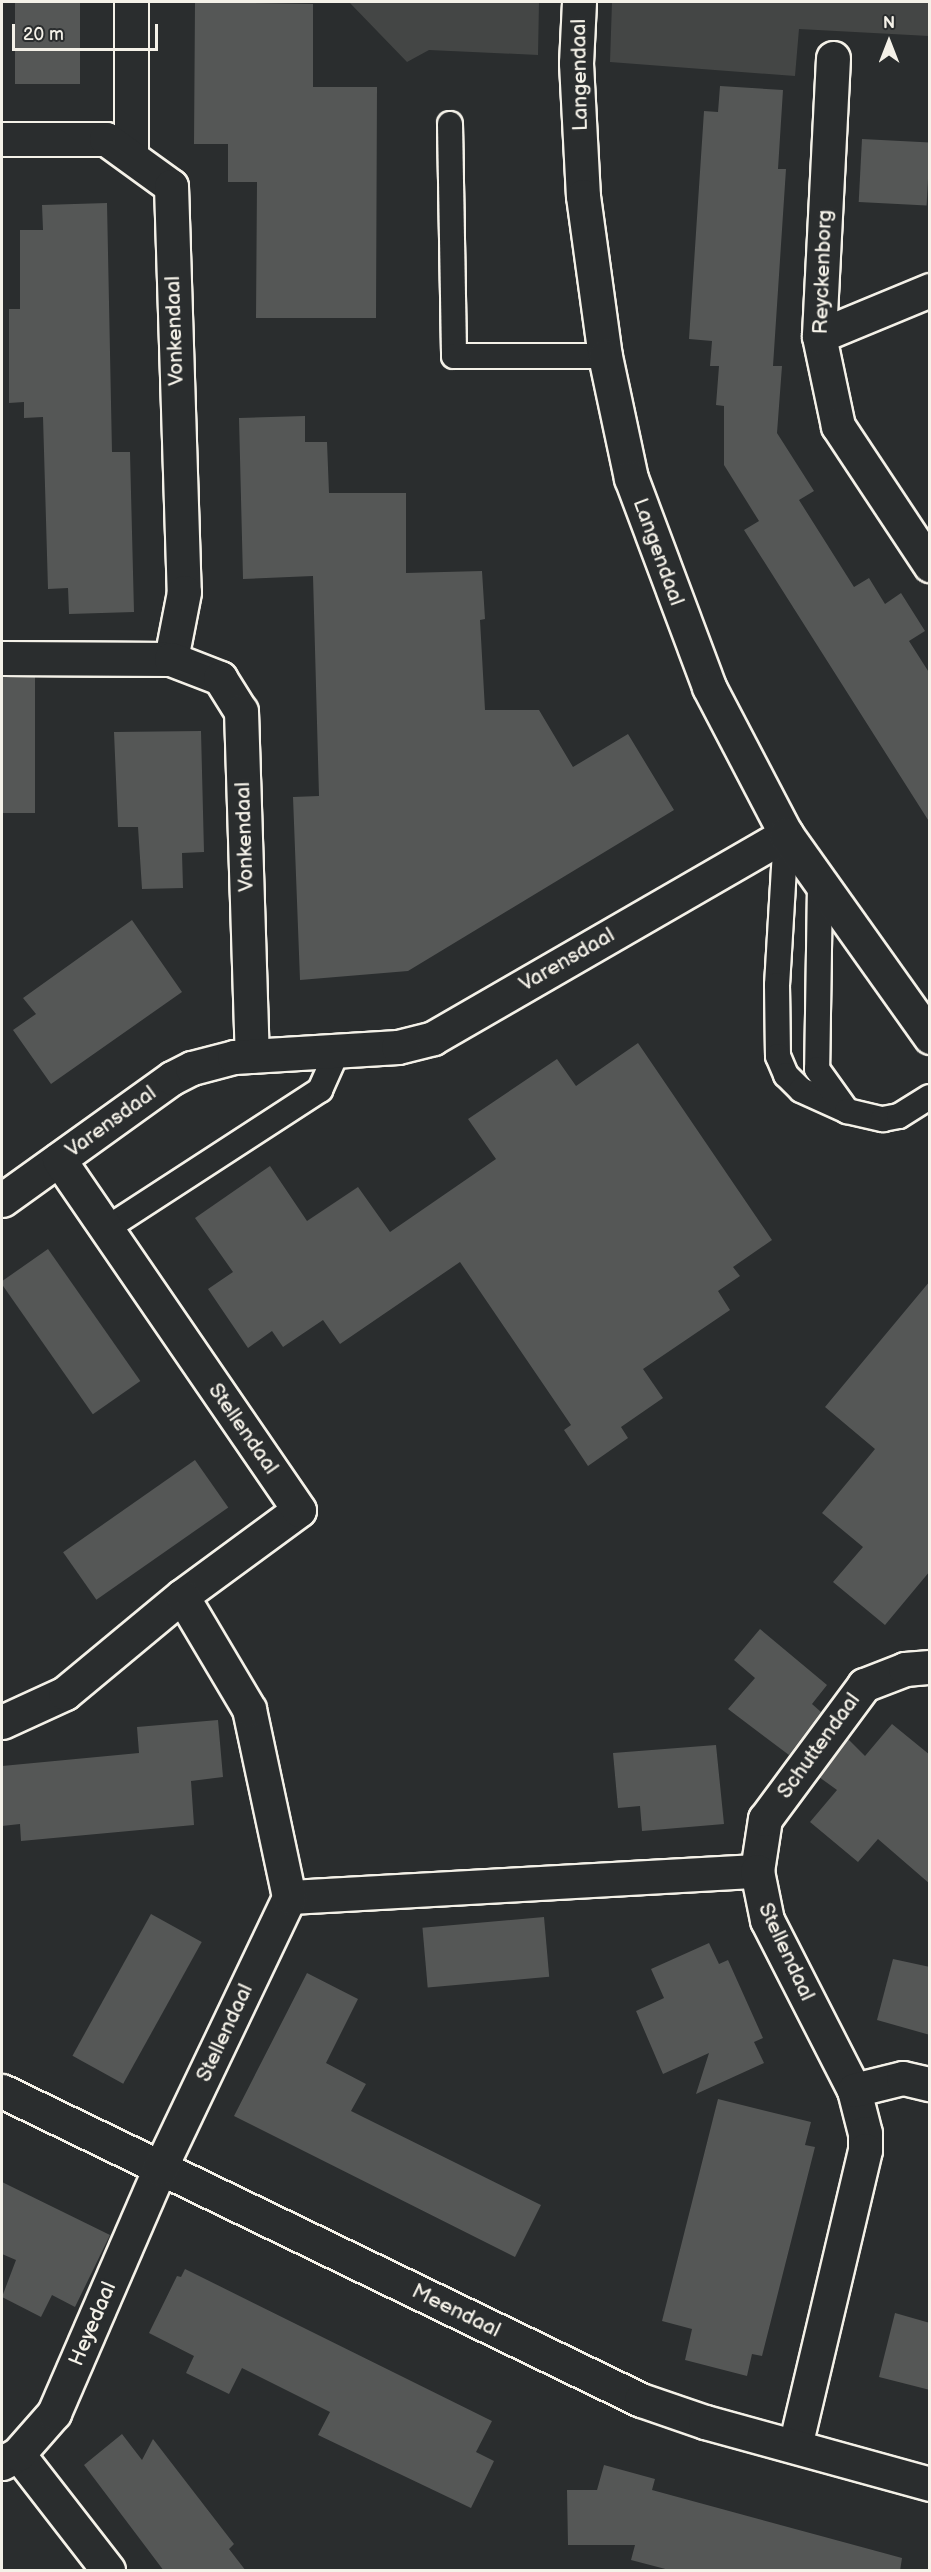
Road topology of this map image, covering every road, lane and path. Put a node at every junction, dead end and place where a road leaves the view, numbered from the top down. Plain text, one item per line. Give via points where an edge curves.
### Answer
1 (131, 2) edge
2 (579, 2) edge
3 (833, 58) dead end
4 (450, 124) dead end
5 (2, 140) edge
6 (131, 156) junction
7 (930, 290) edge
8 (819, 336) junction
9 (605, 356) junction
10 (930, 564) edge
11 (2, 658) edge
12 (171, 659) junction
13 (786, 834) junction
14 (820, 886) junction
15 (930, 1037) edge
16 (337, 1052) junction
17 (252, 1056) junction
18 (930, 1097) edge
19 (847, 1111) junction
20 (59, 1159) junction
21 (2, 1200) edge
22 (109, 1227) junction
23 (182, 1596) junction
24 (930, 1667) edge
25 (2, 1722) edge
26 (757, 1871) junction
27 (289, 1897) junction
28 (930, 2084) edge
29 (854, 2090) junction
30 (2, 2091) edge
31 (160, 2168) junction
32 (795, 2445) junction
33 (10, 2458) edge
34 (930, 2484) edge
35 (108, 2571) edge

1 - 6 street
2 - 9 street, Langendaal via 576,63 583,196
3 - 8 street, Reyckenborg
4 - 9 lane via 454,356
5 - 6 street, Vonkendaal via 106,140
6 - 12 street, Vonkendaal via 171,186 184,592
7 - 8 street
8 - 10 street, Reyckenborg via 838,426
9 - 13 street, Langendaal via 631,478 662,568 709,687
11 - 12 street, Vonkendaal
12 - 17 street, Vonkendaal via 220,678 241,711
13 - 14 street, Langendaal
13 - 16 street, Varensdaal via 433,1038 398,1047
13 - 19 lane via 777,985 778,1056 786,1075 801,1089
14 - 15 street, Langendaal
14 - 19 lane via 817,1069
16 - 17 street, Varensdaal
16 - 22 lane via 320,1090
17 - 20 street, Varensdaal via 212,1061 172,1078
18 - 19 lane via 899,1116 883,1119
20 - 21 street, Varensdaal
20 - 22 street, Varensdaal
22 - 23 street, Stellendaal via 299,1509
23 - 25 street, Stellendaal via 64,1693
23 - 27 street via 249,1709
24 - 26 street, Schuttendaal via 905,1669 864,1685 765,1820
26 - 27 street
26 - 29 street, Stellendaal via 767,1920
27 - 31 street, Stellendaal
28 - 29 street via 903,2078
29 - 32 street, Stellendaal via 863,2119 865,2150
30 - 31 street, Meendaal
31 - 32 street, Meendaal via 641,2400
31 - 33 street, Heyedaal via 54,2414
32 - 34 street, Meendaal
33 - 35 street

